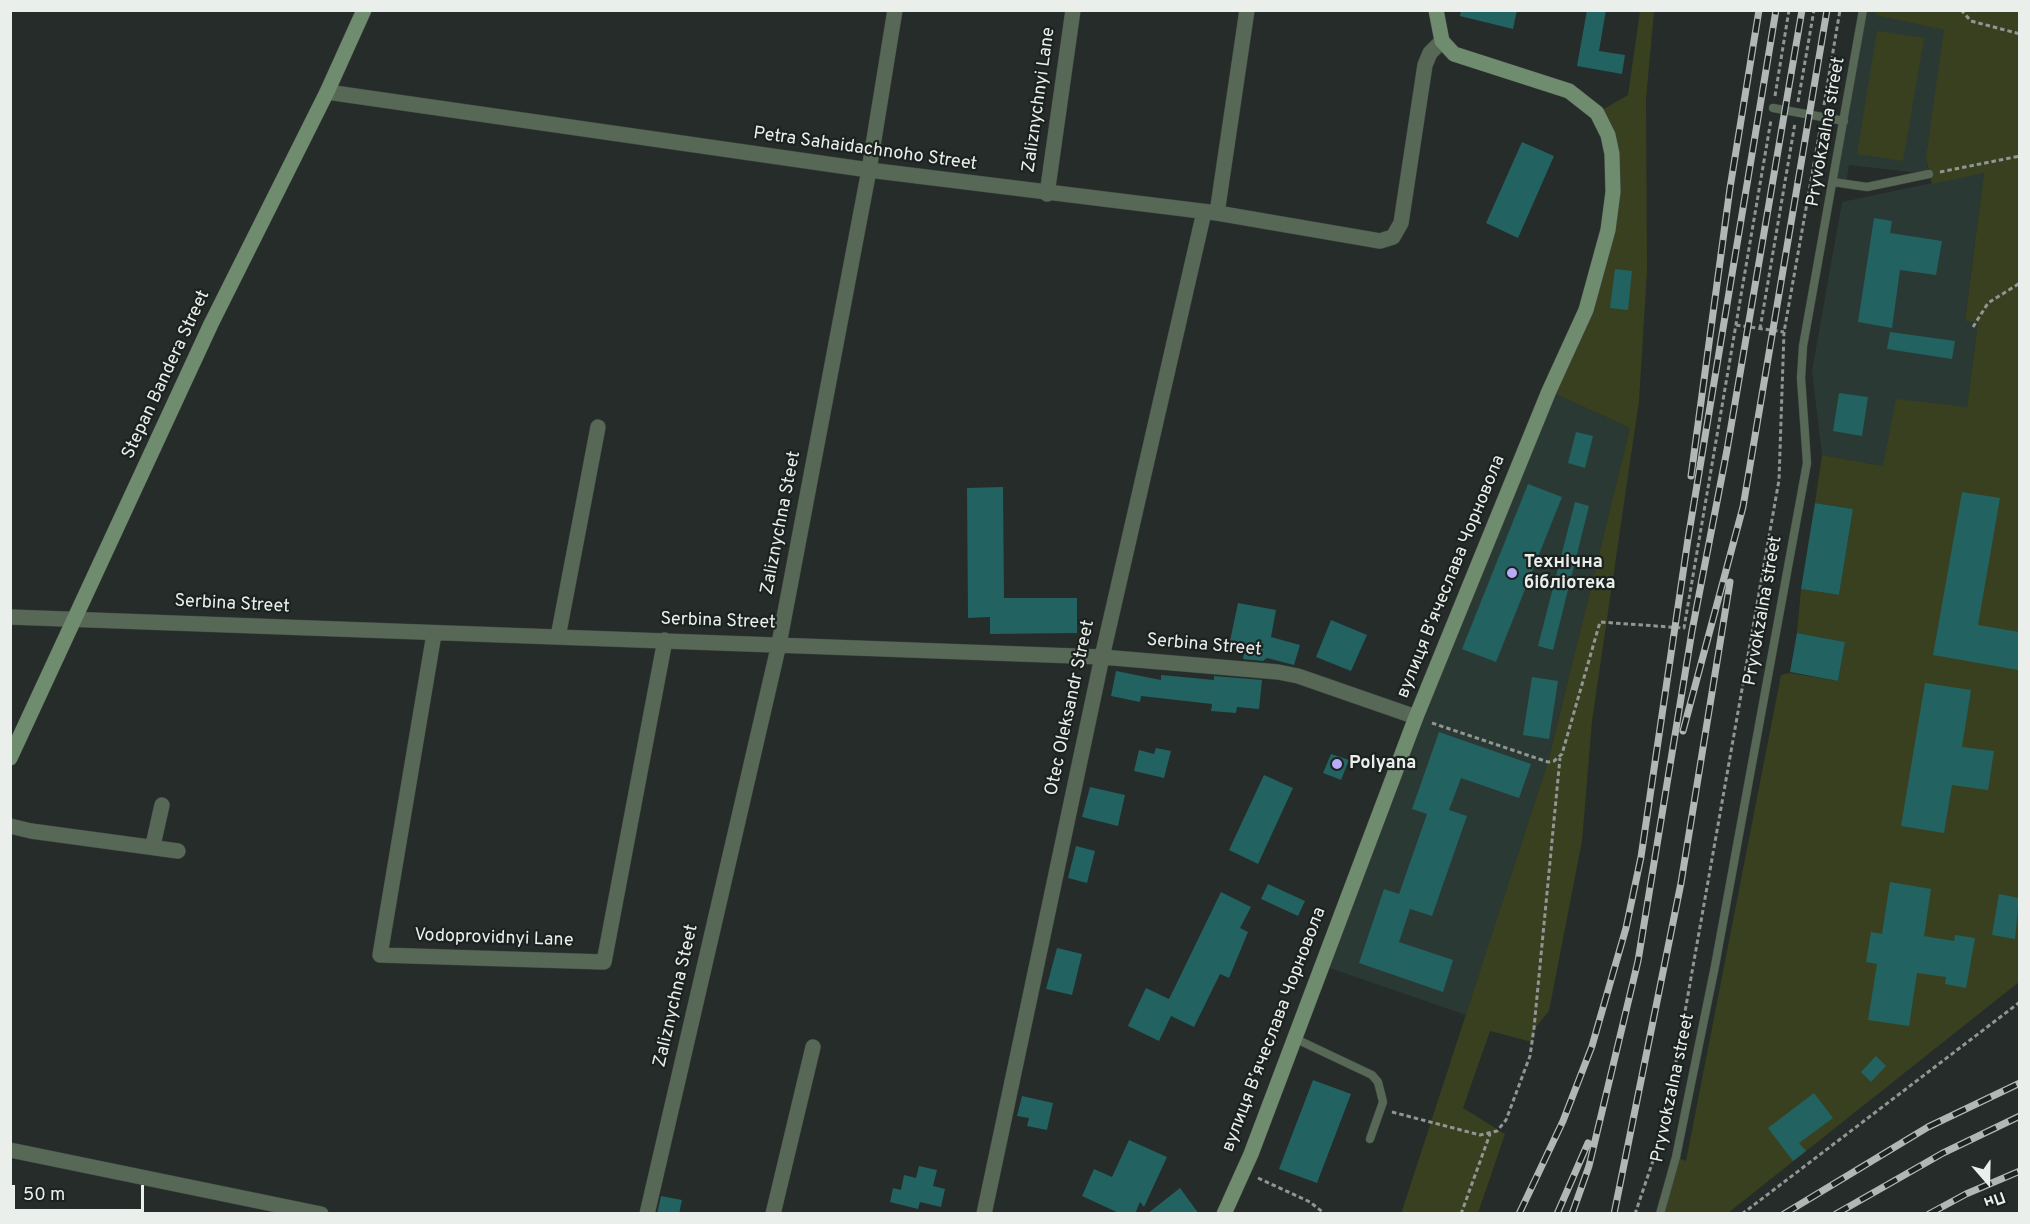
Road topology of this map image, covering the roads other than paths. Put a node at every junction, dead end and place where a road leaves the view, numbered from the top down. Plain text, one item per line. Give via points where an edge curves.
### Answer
1 (364, 10) edge
2 (895, 10) edge
3 (1073, 10) edge
4 (1247, 10) edge
5 (1436, 10) edge
6 (1863, 10) edge
7 (1442, 41) junction
8 (327, 92) junction
9 (1773, 108) road end
10 (1844, 121) junction
11 (869, 170) junction
12 (1929, 174) road end
13 (1833, 182) junction
14 (1047, 194) junction
15 (1211, 212) junction
16 (598, 427) dead end
17 (10, 617) edge
18 (77, 618) junction
19 (434, 634) junction
20 (558, 637) junction
21 (665, 640) junction
22 (779, 644) junction
23 (1102, 657) junction
24 (1416, 717) junction
25 (10, 759) edge
26 (162, 805) dead end
27 (10, 826) edge
28 (153, 845) junction
29 (178, 850) dead end
30 (1293, 1037) junction
31 (813, 1047) dead end
32 (1370, 1139) dead end
33 (10, 1150) edge
34 (321, 1214) edge
35 (647, 1214) edge
36 (773, 1214) edge
37 (984, 1214) edge
38 (1224, 1214) edge
39 (1660, 1214) edge

1 - 8 street, Stepan Bandera Street
2 - 11 street, Zaliznychna Steet
3 - 14 street, Zaliznychnyi Lane
4 - 15 street, Otec Oleksandr Street
5 - 7 street
6 - 10 lane, Pryvokzalna street
7 - 15 street, Petra Sahaidachnoho Street via 1425,65 1401,223 1396,234 1380,241
7 - 24 street, вулиця Вʼячеслава Чорновола via 1459,56 1562,88 1586,102 1601,120 1611,143 1613,192 1603,253 1586,310
8 - 11 street, Petra Sahaidachnoho Street
8 - 18 street, Stepan Bandera Street via 211,324
9 - 10 lane
10 - 13 lane, Pryvokzalna street
11 - 14 street, Petra Sahaidachnoho Street
11 - 22 street, Zaliznychna Steet
12 - 13 lane via 1867,187
13 - 39 lane, Pryvokzalna street via 1803,346 1807,463 1715,966 1676,1157
14 - 15 street, Petra Sahaidachnoho Street
15 - 23 street, Otec Oleksandr Street
16 - 20 street
17 - 18 street, Serbina Street
18 - 19 street, Serbina Street
18 - 25 street, Stepan Bandera Street
19 - 20 street, Serbina Street
19 - 21 street, Vodoprovidnyi Lane via 380,955 604,962
20 - 21 street, Serbina Street
21 - 22 street, Serbina Street
22 - 23 street, Serbina Street
22 - 35 street, Zaliznychna Steet
23 - 24 street, Serbina Street via 1278,672
23 - 37 street, Otec Oleksandr Street
24 - 30 street, вулиця Вʼячеслава Чорновола
26 - 28 street
27 - 28 street
28 - 29 street
30 - 32 lane via 1372,1075 1383,1092
30 - 38 street, вулиця Вʼячеслава Чорновола
31 - 36 street
33 - 34 street

